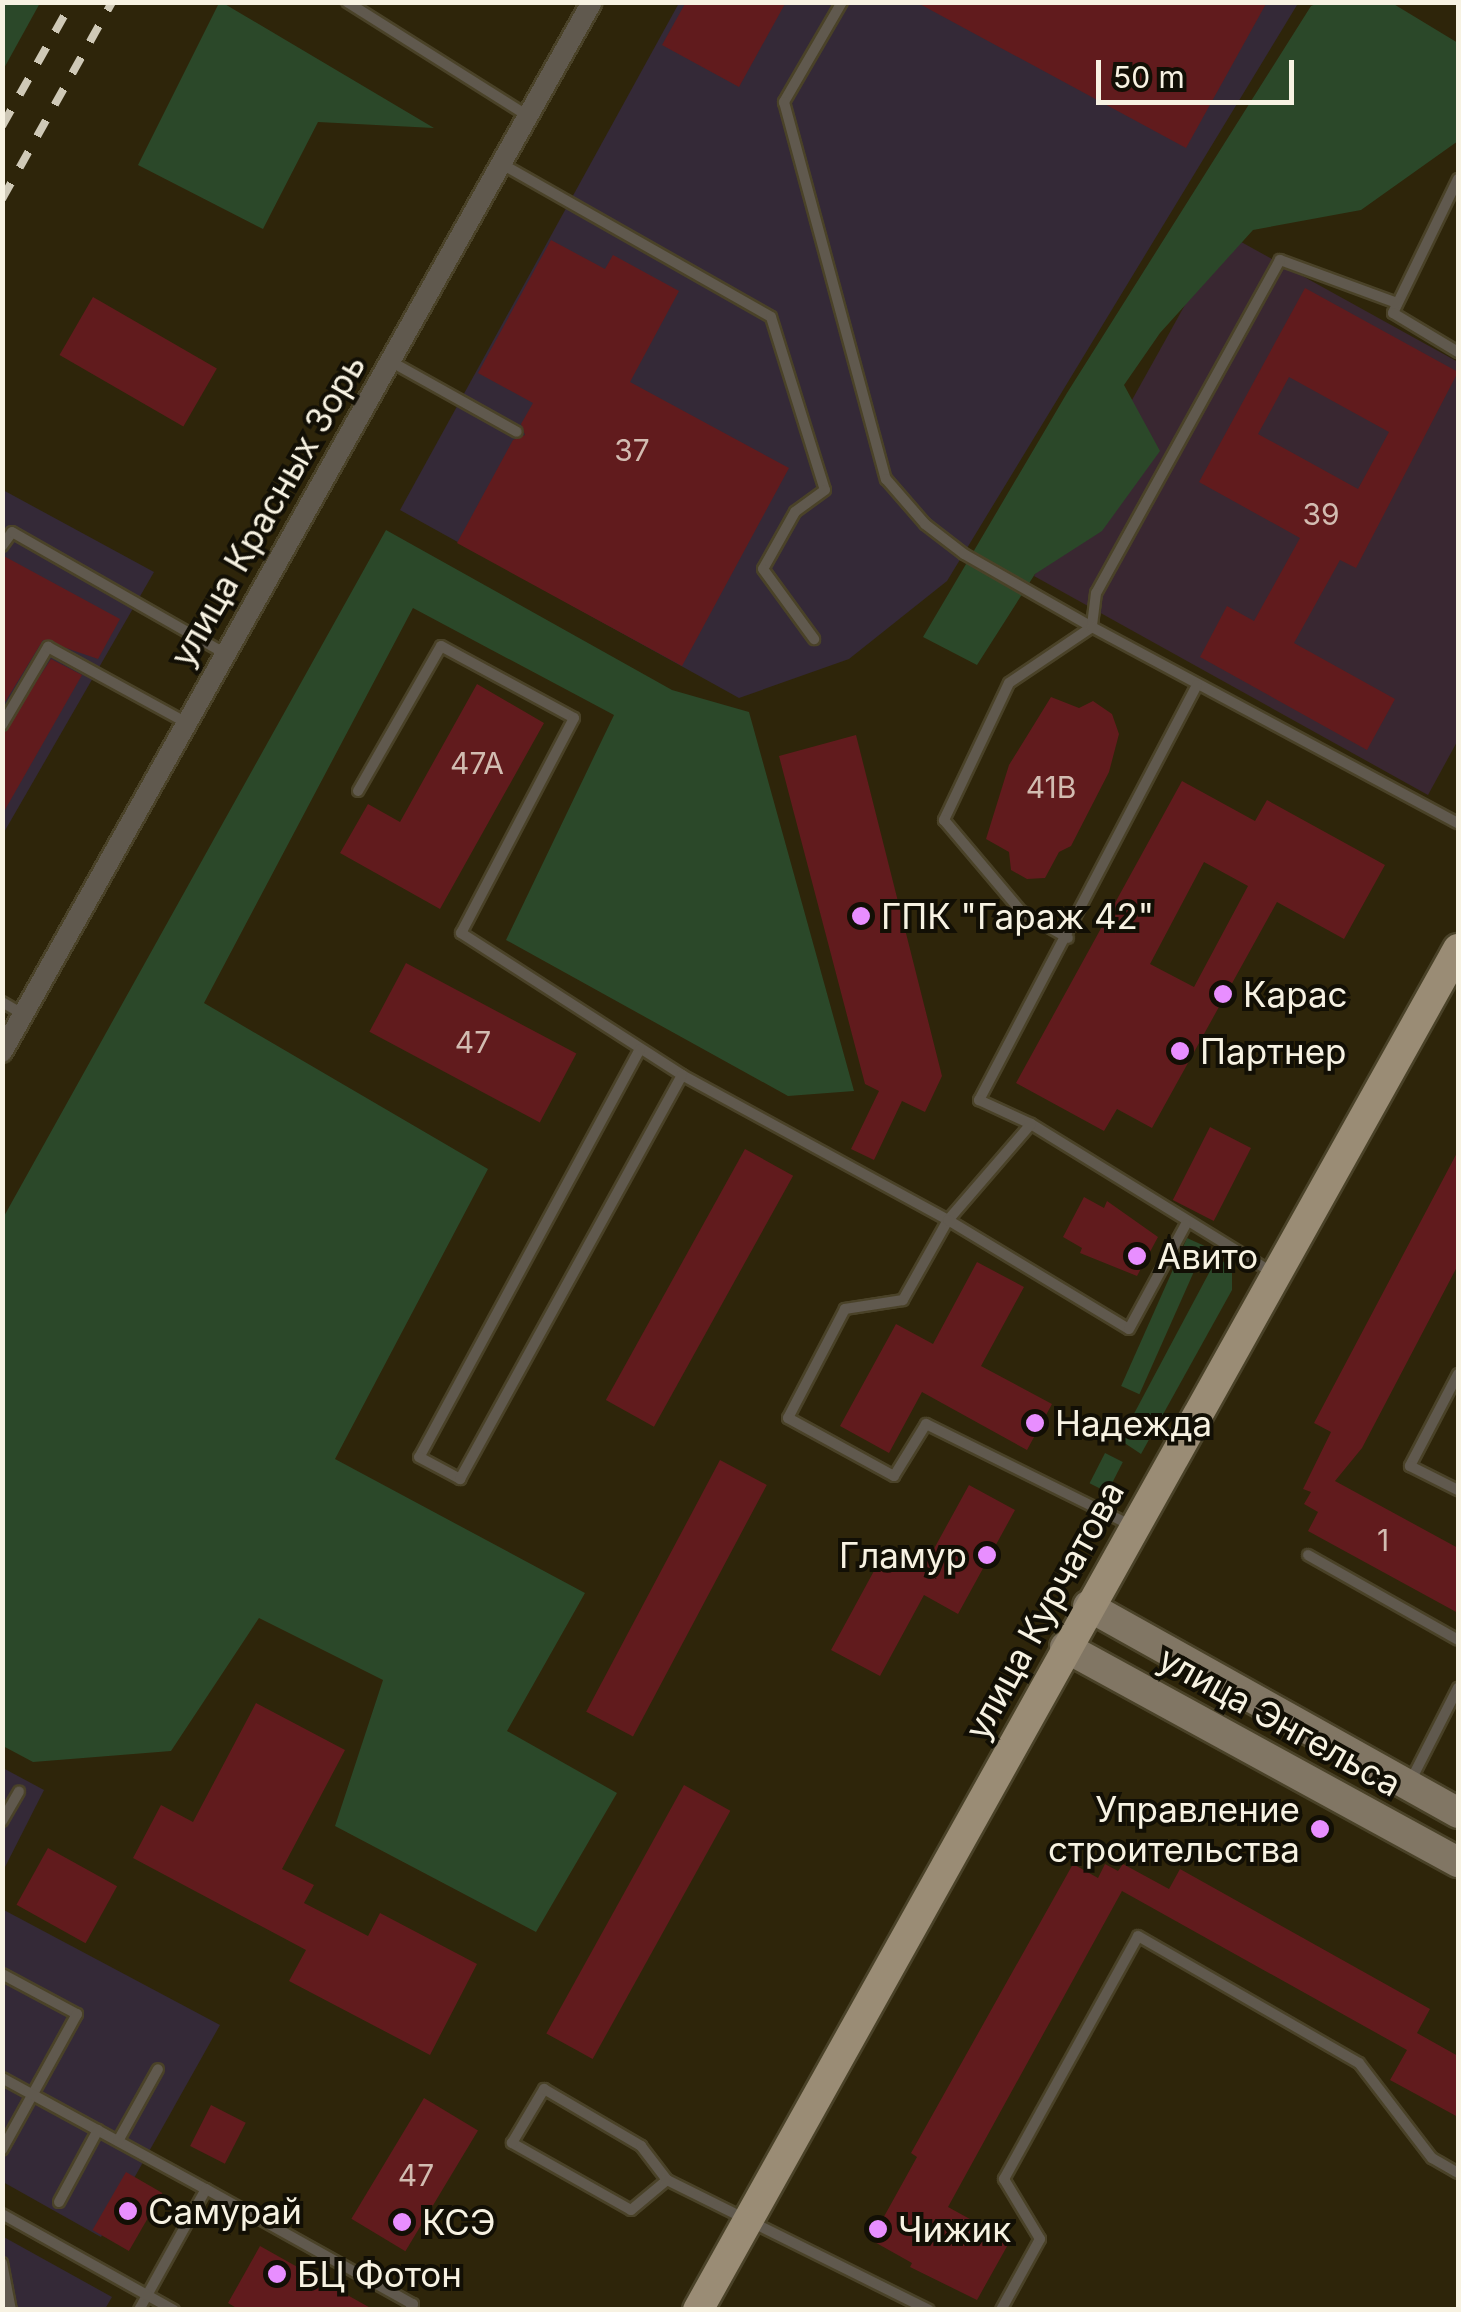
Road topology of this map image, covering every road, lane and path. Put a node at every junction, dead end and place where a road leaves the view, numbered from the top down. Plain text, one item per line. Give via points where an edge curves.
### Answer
1 (347, 2) edge
2 (592, 2) edge
3 (842, 2) edge
4 (528, 116) junction
5 (501, 164) junction
6 (1458, 179) edge
7 (1397, 303) junction
8 (1458, 352) edge
9 (390, 360) junction
10 (517, 432) dead end
11 (2, 546) edge
12 (1092, 627) junction
13 (814, 639) dead end
14 (222, 652) junction
15 (1198, 685) junction
16 (183, 721) junction
17 (2, 726) edge
18 (358, 791) dead end
19 (1458, 823) edge
20 (1068, 938) junction
21 (1458, 949) edge
22 (2, 1002) edge
23 (24, 1014) junction
24 (640, 1048) junction
25 (2, 1052) edge
26 (682, 1075) junction
27 (1031, 1124) junction
28 (948, 1220) junction
29 (1186, 1224) junction
30 (1276, 1275) junction
31 (1458, 1374) edge
32 (1458, 1490) edge
33 (1133, 1526) junction
34 (1308, 1554) dead end
35 (1088, 1606) junction
36 (1458, 1640) edge
37 (1066, 1647) junction
38 (1458, 1688) edge
39 (1409, 1785) junction
40 (19, 1790) dead end
41 (1458, 1813) edge
42 (2, 1820) edge
43 (1458, 1862) edge
44 (2, 1974) edge
45 (158, 2069) dead end
46 (2, 2078) edge
47 (33, 2094) junction
48 (98, 2130) junction
49 (118, 2141) junction
50 (2, 2150) edge
51 (1458, 2173) edge
52 (667, 2180) junction
53 (206, 2189) junction
54 (58, 2202) dead end
55 (2, 2214) edge
56 (751, 2216) junction
57 (2, 2263) edge
58 (146, 2295) junction
59 (11, 2310) edge
60 (139, 2310) edge
61 (174, 2310) edge
62 (410, 2310) edge
63 (698, 2310) edge
64 (928, 2310) edge
65 (1001, 2310) edge

1 - 4 lane
2 - 4 street, улица Красных Зорь
3 - 12 lane via 784,102 886,479 924,524 964,554
4 - 5 street, улица Красных Зорь
5 - 9 street, улица Красных Зорь
5 - 13 lane via 771,317 825,490 795,512 763,569
6 - 7 lane
7 - 8 lane via 1392,312
7 - 12 lane via 1280,260 1096,593
9 - 10 lane
9 - 14 street, улица Красных Зорь
11 - 14 lane via 12,532
12 - 15 lane
12 - 20 lane via 1009,683 944,820 1021,910
14 - 16 street, улица Красных Зорь
15 - 19 lane
15 - 20 lane
16 - 17 lane via 48,647
16 - 23 street, улица Красных Зорь
18 - 24 lane via 440,646 574,718 462,933
20 - 27 lane via 979,1100
21 - 30 main road, улица Курчатова
22 - 23 lane
23 - 25 street, улица Красных Зорь
24 - 26 lane
24 - 26 lane via 419,1457 460,1480
26 - 28 lane
27 - 28 lane
27 - 29 lane
28 - 29 lane via 1129,1328
28 - 33 lane via 903,1300 845,1308 788,1418 894,1476 926,1424
29 - 30 lane
30 - 33 main road, улица Курчатова
31 - 32 lane via 1410,1466
33 - 35 main road, улица Курчатова
34 - 36 lane
35 - 37 main road, улица Курчатова
35 - 39 main road, улица Энгельса
37 - 43 main road, улица Энгельса
37 - 56 main road, улица Курчатова
38 - 39 lane
39 - 41 main road, улица Энгельса
40 - 42 lane
44 - 47 lane via 77,2014
45 - 49 lane
46 - 47 lane
47 - 48 lane
47 - 50 lane
48 - 49 lane
48 - 54 lane
49 - 53 lane
51 - 65 lane via 1432,2158 1359,2063 1138,1936 1004,2179 1040,2238
52 - 52 lane via 641,2146 544,2089 512,2143 631,2210
52 - 56 lane
53 - 58 lane
53 - 62 lane via 413,2304
55 - 58 lane
56 - 63 main road, улица Курчатова
56 - 64 lane
57 - 59 lane
58 - 60 lane
58 - 61 lane

